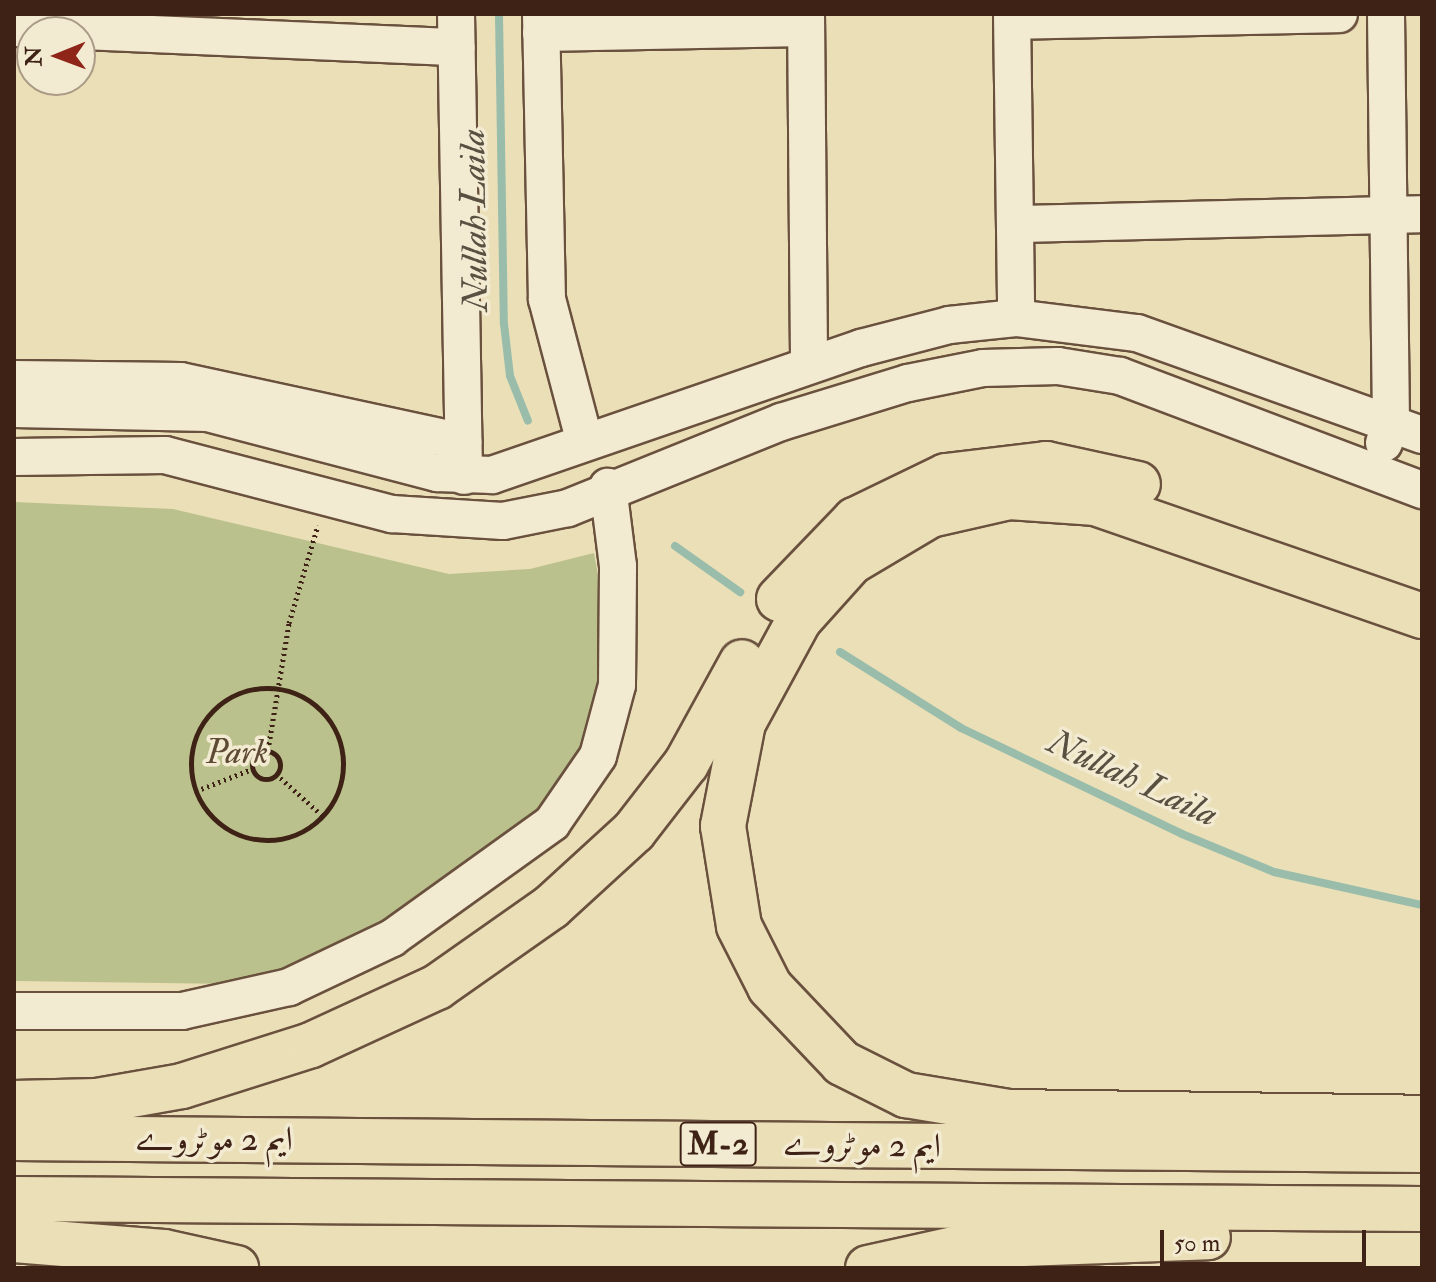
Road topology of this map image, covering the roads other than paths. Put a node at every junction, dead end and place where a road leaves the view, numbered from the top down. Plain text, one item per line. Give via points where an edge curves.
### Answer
1 (1339, 14) edge
2 (1386, 14) edge
3 (1197, 16) edge
4 (1012, 17) edge
5 (806, 21) edge
6 (142, 23) edge
7 (541, 23) edge
8 (14, 28) edge
9 (456, 30) edge
10 (1405, 215) edge
11 (1019, 224) junction
12 (1016, 318) junction
13 (809, 365) junction
14 (14, 379) edge
15 (14, 409) edge
16 (1406, 429) edge
17 (584, 439) junction
18 (14, 457) edge
19 (464, 459) junction
20 (1373, 471) junction
21 (608, 487) junction
22 (1422, 490) edge
23 (1422, 588) edge
24 (1422, 616) edge
25 (14, 1011) edge
26 (14, 1103) edge
27 (1422, 1118) edge
28 (14, 1138) edge
29 (1422, 1150) edge
30 (14, 1199) edge
31 (1422, 1209) edge
32 (1422, 1235) edge
33 (14, 1240) edge
34 (236, 1268) edge
35 (868, 1268) edge

1 - 3 street
2 - 10 street
3 - 4 street
4 - 11 street
5 - 7 street
5 - 13 street
6 - 8 street
6 - 9 street
7 - 17 street via 547,299
9 - 19 street
10 - 11 street
10 - 16 street
11 - 12 street
12 - 13 street via 949,325
12 - 16 street via 1137,333
13 - 17 street
14 - 19 street via 181,381
15 - 19 street via 208,413
16 - 20 street
17 - 19 street via 529,466
18 - 21 street via 165,455 326,497 477,523 547,514
20 - 21 street via 1120,376 1019,365 929,377 819,409
20 - 22 street
21 - 25 street via 618,566 617,685 598,756 542,832 381,945 289,987 182,1011
23 - 26 highway via 1102,474 1018,464 946,476 882,504 820,549 775,604 673,784 593,872 483,959 389,1012 249,1066 123,1098
24 - 27 highway via 1096,503 1009,497 955,507 874,544 799,620 743,723 723,826 739,926 770,987 816,1041 895,1091 982,1111
28 - 29 highway, ایم 2 موٹروے / M-2
30 - 31 highway, ایم 2 موٹروے / M-2
32 - 35 highway via 1002,1244 936,1250
33 - 34 highway via 150,1250

